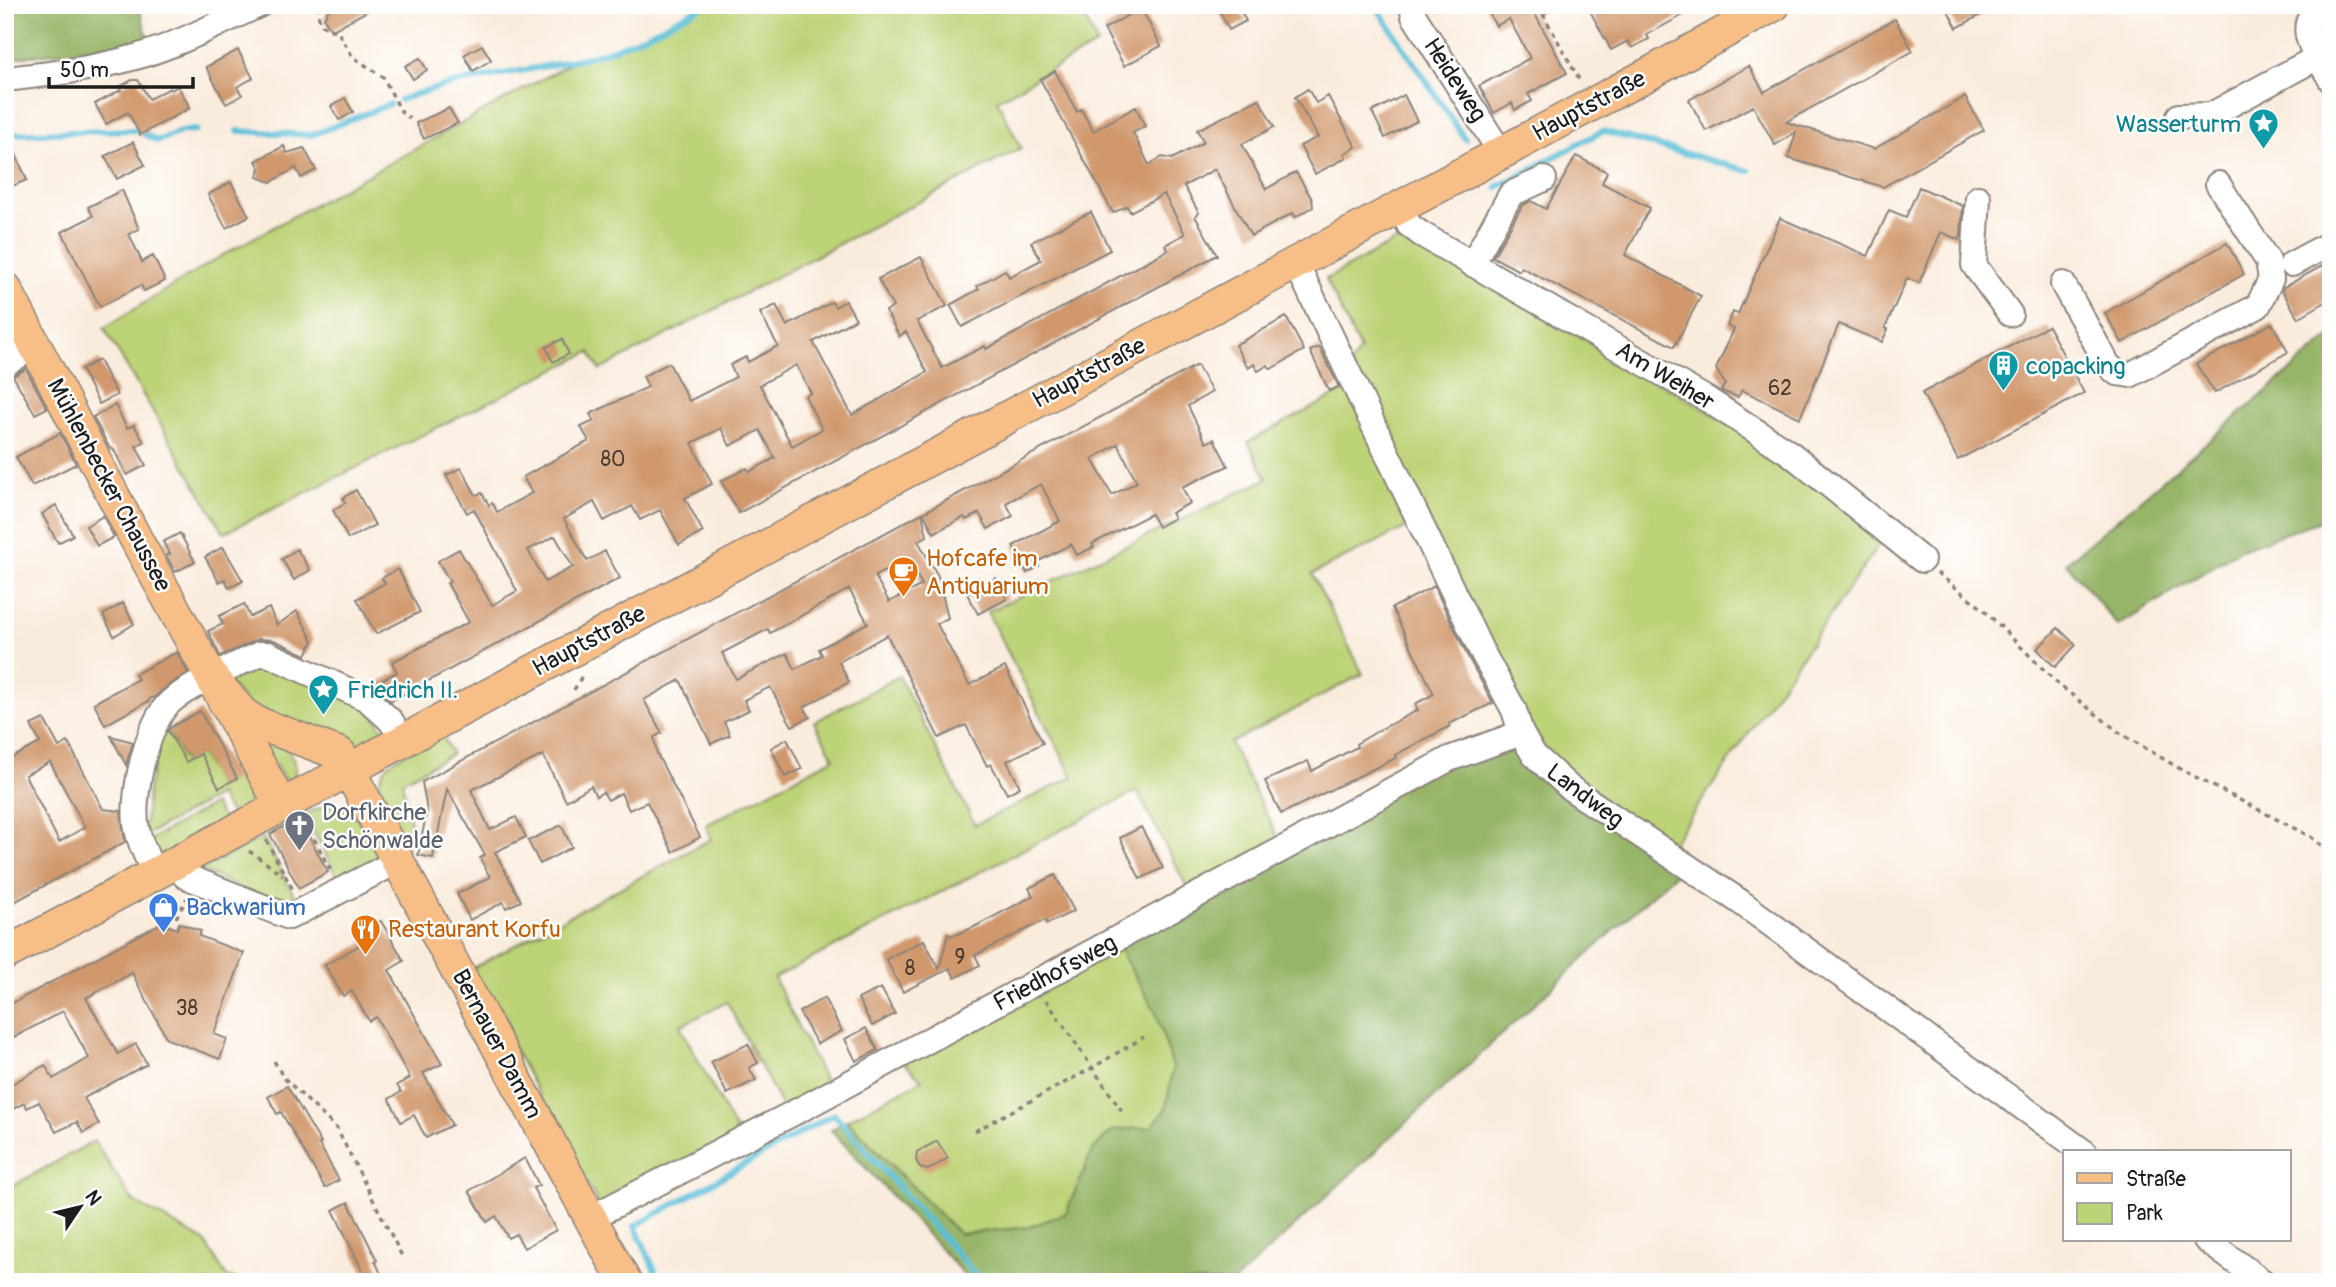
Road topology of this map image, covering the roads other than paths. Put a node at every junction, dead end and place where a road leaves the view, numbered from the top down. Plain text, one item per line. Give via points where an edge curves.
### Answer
1 (259, 5) edge
2 (1411, 5) edge
3 (2325, 5) edge
4 (1767, 7) edge
5 (2318, 57) junction
6 (5, 79) edge
7 (2331, 80) edge
8 (2179, 116) dead end
9 (1501, 153) junction
10 (1544, 179) dead end
11 (2218, 184) dead end
12 (1978, 198) dead end
13 (1400, 207) junction
14 (2331, 243) edge
15 (1296, 263) junction
16 (1472, 264) junction
17 (2292, 264) dead end
18 (2063, 284) dead end
19 (5, 288) edge
20 (2010, 314) dead end
21 (14, 356) edge
22 (1922, 561) road end
23 (213, 679) junction
24 (1521, 733) junction
25 (292, 737) junction
26 (403, 740) junction
27 (349, 769) junction
28 (294, 804) junction
29 (398, 861) junction
30 (166, 868) junction
31 (5, 954) edge
32 (2081, 1150) edge
33 (590, 1218) junction
34 (2209, 1242) edge
35 (625, 1282) edge
36 (2263, 1282) edge

1 - 6 street via 140,56 74,72
2 - 9 street, Heideweg
3 - 5 street via 2307,21 2307,36
4 - 9 main road, Hauptstraße
5 - 7 street
5 - 8 street via 2211,115
9 - 13 main road, Hauptstraße
10 - 16 street via 1511,194
11 - 18 street via 2268,261 2271,279 2258,306 2130,375 2117,373 2108,365
12 - 20 street via 1973,265
13 - 15 main road, Hauptstraße
13 - 16 street, Am Weiher via 1409,225
14 - 17 street
15 - 24 street, Landweg via 1514,710
15 - 26 main road, Hauptstraße
16 - 22 street, Am Weiher via 1791,454
19 - 21 main road, Mühlenbecker Chaussee
21 - 23 main road, Mühlenbecker Chaussee via 137,541
23 - 25 main road, Mühlenbecker Chaussee via 249,718
23 - 26 street via 259,654 268,654 367,699 391,721
23 - 28 main road, Mühlenbecker Chaussee
23 - 30 street via 164,708 149,740 136,795 136,826
24 - 32 street, Landweg via 1534,755 1570,788 1749,909
24 - 33 street, Friedhofsweg via 1449,759
25 - 27 main road, Mühlenbecker Chaussee via 340,754
25 - 28 main road via 305,766
26 - 27 main road, Hauptstraße
27 - 28 main road, Hauptstraße
27 - 29 main road, Bernauer Damm
28 - 30 main road, Hauptstraße
29 - 30 street via 289,916
29 - 33 main road, Bernauer Damm
30 - 31 main road, Hauptstraße
33 - 35 main road, Bernauer Damm
34 - 36 street

